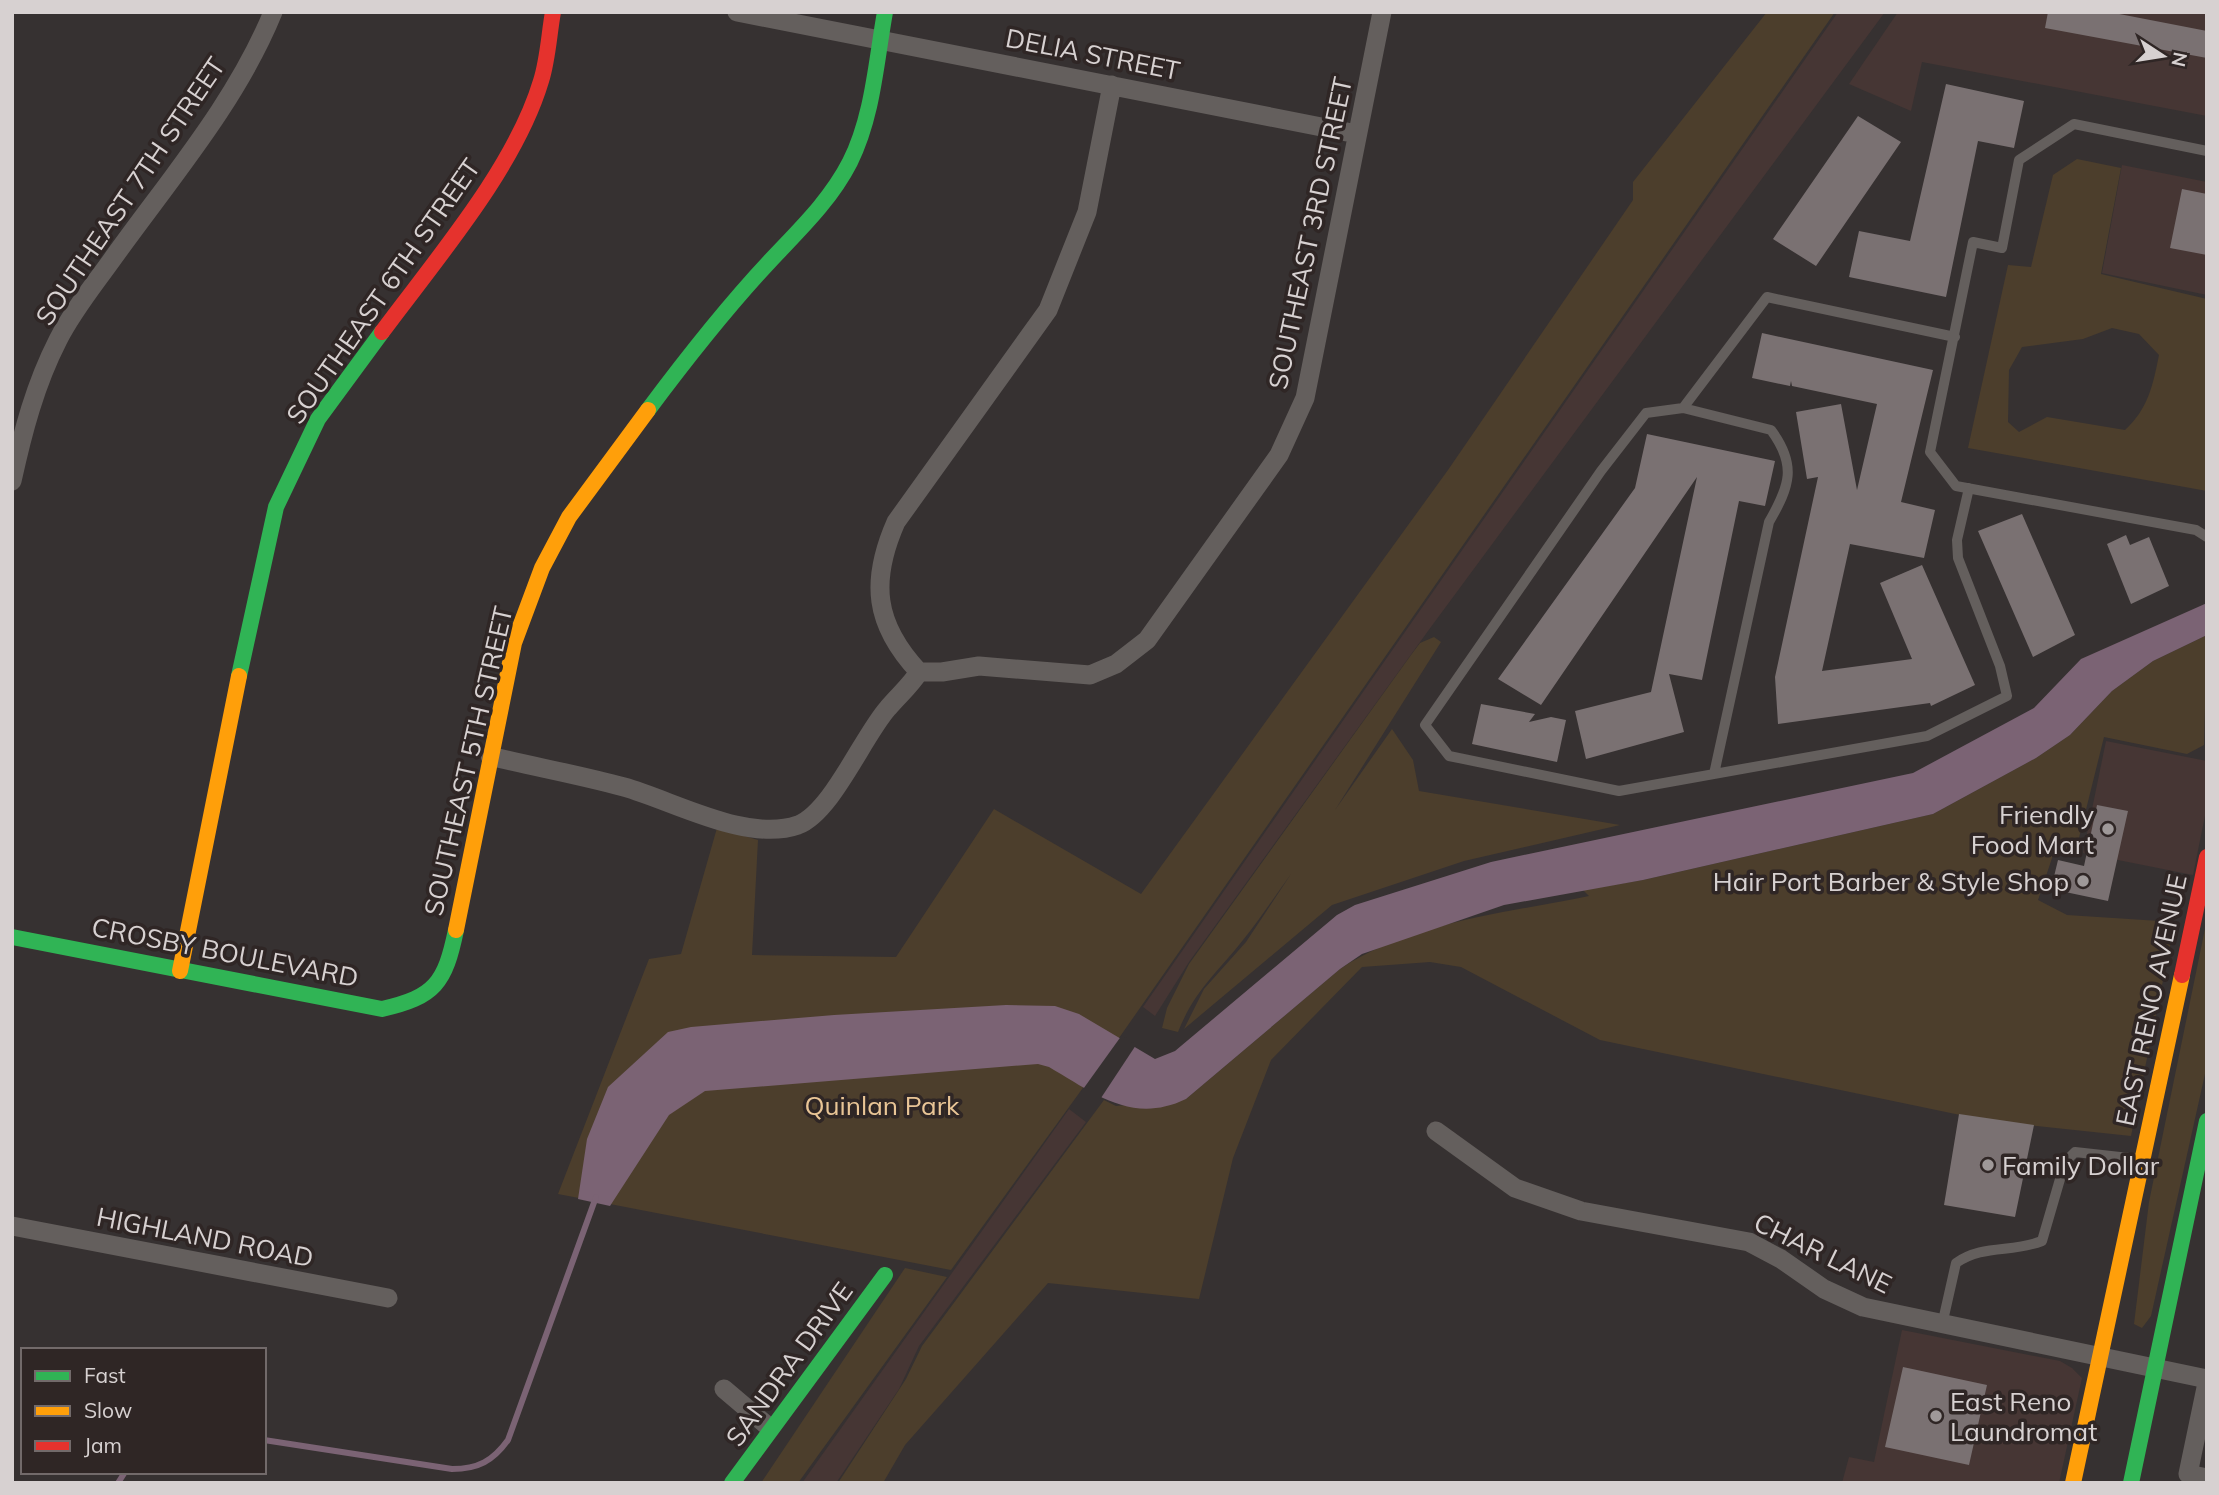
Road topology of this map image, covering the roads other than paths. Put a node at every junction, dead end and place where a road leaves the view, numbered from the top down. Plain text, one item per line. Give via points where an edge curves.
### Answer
1 (273, 12) edge
2 (553, 12) edge
3 (737, 12) edge
4 (885, 12) edge
5 (1382, 12) edge
6 (880, 38) junction
7 (1112, 85) junction
8 (1357, 134) junction
9 (2207, 151) edge
10 (1955, 337) junction
11 (1683, 408) junction
12 (12, 481) edge
13 (1969, 488) junction
14 (2207, 526) edge
15 (2196, 530) junction
16 (2207, 537) edge
17 (919, 672) junction
18 (490, 756) junction
19 (1714, 774) junction
20 (2207, 857) edge
21 (12, 937) edge
22 (180, 971) junction
23 (427, 997) joint
24 (2206, 1124) edge
25 (1436, 1131) dead end
26 (2142, 1160) junction
27 (12, 1226) edge
28 (885, 1275) dead end
29 (388, 1298) dead end
30 (1942, 1325) junction
31 (2100, 1356) junction
32 (2157, 1368) junction
33 (2207, 1381) edge
34 (724, 1389) dead end
35 (770, 1428) junction
36 (2207, 1478) edge
37 (732, 1483) edge
38 (2073, 1483) edge
39 (2131, 1483) edge

1 - 12 street, SOUTHEAST 7TH STREET via 238,84 59,338 38,383
2 - 22 street, SOUTHEAST 6TH STREET via 542,79 525,123 474,207 318,419 276,507
3 - 6 street, DELIA STREET
4 - 6 street, SOUTHEAST 5TH STREET
5 - 8 street, SOUTHEAST 3RD STREET
6 - 7 street, DELIA STREET
6 - 18 street, SOUTHEAST 5TH STREET via 866,122 833,190 692,351 569,517 523,614
7 - 8 street, DELIA STREET
7 - 17 street via 1087,212 1048,310 896,522 883,553 883,619 899,651
8 - 17 street, SOUTHEAST 3RD STREET via 1305,398 1279,454 1147,640 1116,664 1090,675 979,666
9 - 10 lane via 2074,124 2019,160 2002,248 1973,242
10 - 11 lane via 1767,298
10 - 13 lane via 1930,452 1956,486
11 - 19 lane via 1771,430 1789,461 1782,501 1769,522
11 - 19 lane via 1646,413 1424,725 1449,756 1619,791
13 - 15 lane
13 - 19 lane via 1957,540 1958,558 2007,696 1927,736
14 - 15 lane
15 - 16 lane
17 - 18 street via 887,708 824,804 799,825 755,829 728,824 625,788
18 - 23 street, SOUTHEAST 5TH STREET via 452,948 443,977
20 - 26 street, EAST RENO AVENUE
21 - 22 street, CROSBY BOULEVARD
22 - 23 street, CROSBY BOULEVARD via 382,1009
24 - 32 street
25 - 30 street, CHAR LANE via 1515,1188 1581,1211 1749,1242 1824,1289 1863,1307
26 - 30 lane via 2075,1152 2065,1162 2042,1241 1983,1249 1956,1263
26 - 31 street, EAST RENO AVENUE
27 - 29 street, HIGHLAND ROAD
28 - 35 street, SANDRA DRIVE
30 - 31 street, CHAR LANE
31 - 32 street, CHAR LANE
31 - 38 street, EAST RENO AVENUE
32 - 33 street, CHAR LANE
32 - 39 street
33 - 36 street via 2188,1474
34 - 35 street
35 - 37 street, SANDRA DRIVE

